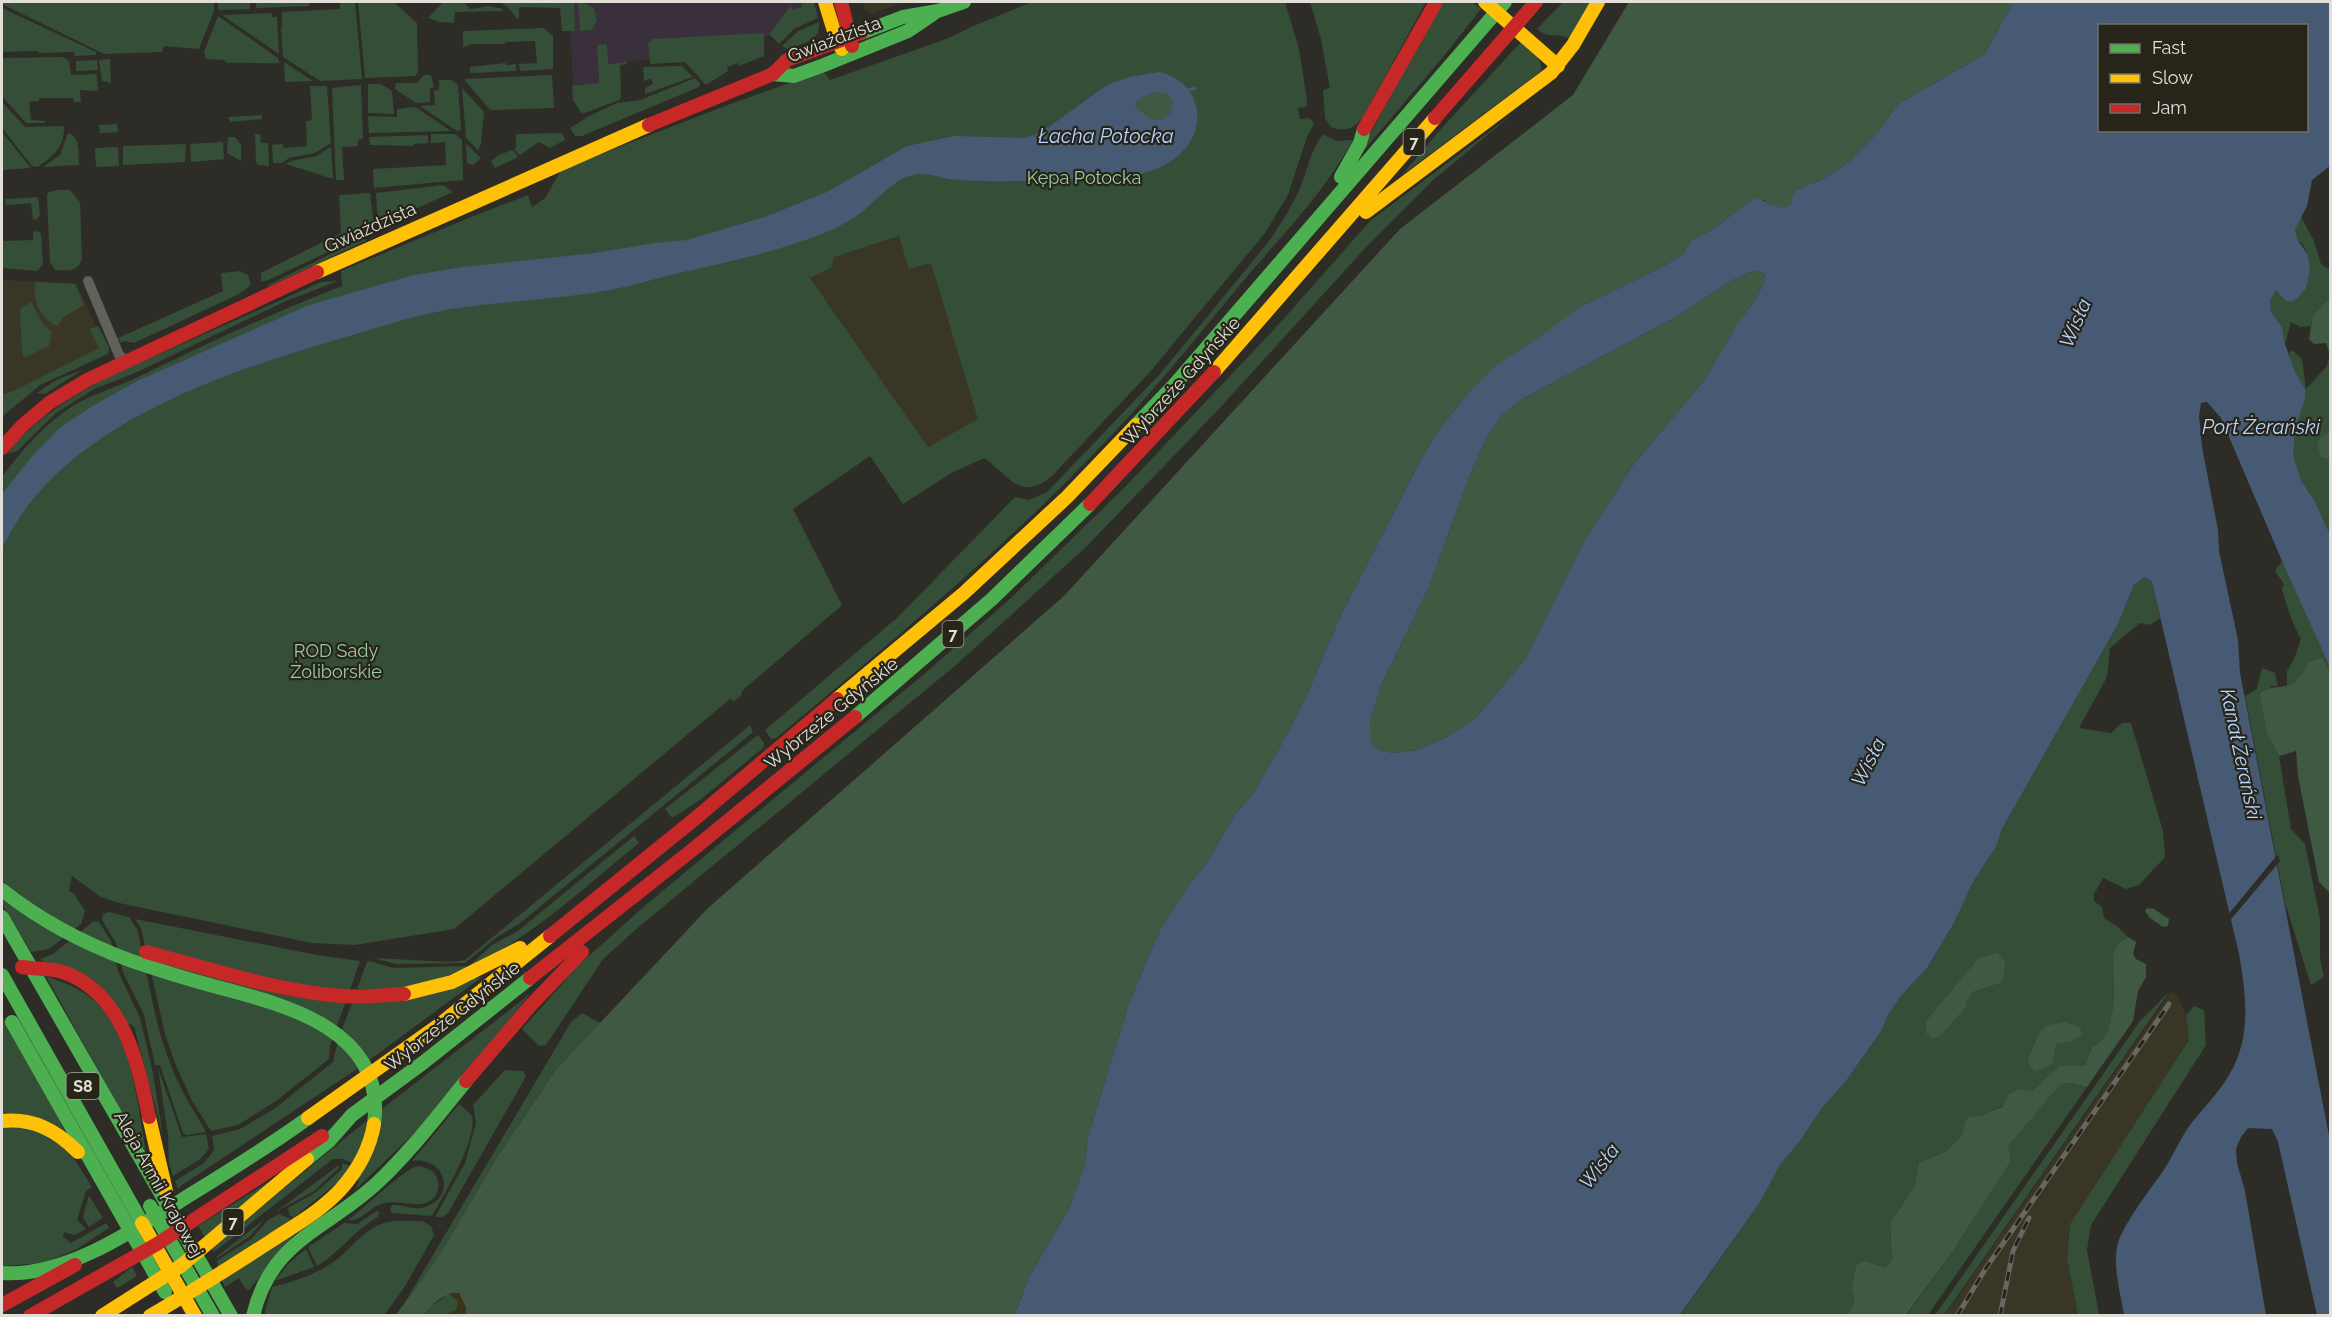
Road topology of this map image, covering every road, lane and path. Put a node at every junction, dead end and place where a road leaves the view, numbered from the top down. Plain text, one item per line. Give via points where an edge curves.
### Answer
1 (825, 2) edge
2 (841, 2) edge
3 (964, 2) edge
4 (1485, 2) edge
5 (1505, 2) edge
6 (1536, 2) edge
7 (1598, 2) edge
8 (1432, 4) edge
9 (938, 11) junction
10 (852, 36) junction
11 (837, 42) junction
12 (850, 54) junction
13 (1558, 66) junction
14 (773, 74) junction
15 (1318, 219) junction
16 (1334, 235) junction
17 (88, 281) dead end
18 (127, 361) junction
19 (2, 448) edge
20 (691, 850) junction
21 (2, 890) edge
22 (573, 918) junction
23 (4, 921) edge
24 (76, 937) junction
25 (7, 966) edge
26 (2, 975) edge
27 (33, 986) junction
28 (9, 1001) edge
29 (71, 1065) dead end
30 (352, 1114) junction
31 (2, 1121) edge
32 (154, 1173) junction
33 (143, 1194) dead end
34 (111, 1200) junction
35 (110, 1245) junction
36 (2, 1273) edge
37 (2, 1305) edge
38 (30, 1316) edge
39 (102, 1316) edge
40 (150, 1316) edge
41 (178, 1316) edge
42 (195, 1316) edge
43 (213, 1316) edge
44 (231, 1316) edge
45 (253, 1316) edge

1 - 11 main road
2 - 10 main road
3 - 9 main road, Gwiaździsta
4 - 13 main road
5 - 15 main road, Wybrzeże Gdyńskie / 7
6 - 16 main road, Wybrzeże Gdyńskie / 7
7 - 13 main road
8 - 15 main road
9 - 10 main road, Gwiaździsta via 903,17
9 - 12 main road, Gwiaździsta via 908,31
10 - 11 main road, Gwiaździsta
10 - 12 main road
11 - 12 main road
11 - 14 main road, Gwiaździsta via 788,60
12 - 14 main road, Gwiaździsta via 794,76
13 - 16 main road
14 - 18 main road, Gwiaździsta via 584,152 258,297
15 - 22 main road, Wybrzeże Gdyńskie / 7 via 1167,392 1008,553 859,683
16 - 20 main road, Wybrzeże Gdyńskie / 7 via 1153,440 1032,562 915,667
17 - 18 street via 119,355
18 - 19 main road, Gwiaździsta via 49,403
20 - 30 main road, Wybrzeże Gdyńskie / 7 via 424,1062
20 - 45 main road via 540,994 396,1165 280,1257 260,1289
21 - 24 main road, 7 via 20,906
22 - 24 main road, 7 via 453,982 412,994 362,997 309,993
22 - 35 main road, Wybrzeże Gdyńskie via 439,1025 320,1110
23 - 27 main road
24 - 40 main road via 127,959 306,1014 334,1032 357,1055 375,1102 368,1148 341,1189 290,1228
25 - 27 main road, S8
25 - 32 main road via 64,973 89,986 110,1005 135,1054
26 - 28 main road, Aleja Armii Krajowej / S8
27 - 29 main road, S8
27 - 32 main road
28 - 34 main road
28 - 42 main road, Aleja Armii Krajowej / S8
30 - 38 main road, Wybrzeże Gdyńskie via 194,1220
30 - 39 main road, 7 via 329,1141 182,1265
31 - 34 main road via 29,1121 53,1131 79,1154
32 - 44 main road via 180,1228
33 - 43 main road, Aleja Armii Krajowej
34 - 41 main road
35 - 36 main road via 41,1270
35 - 37 main road, Wybrzeże Gdyńskie

